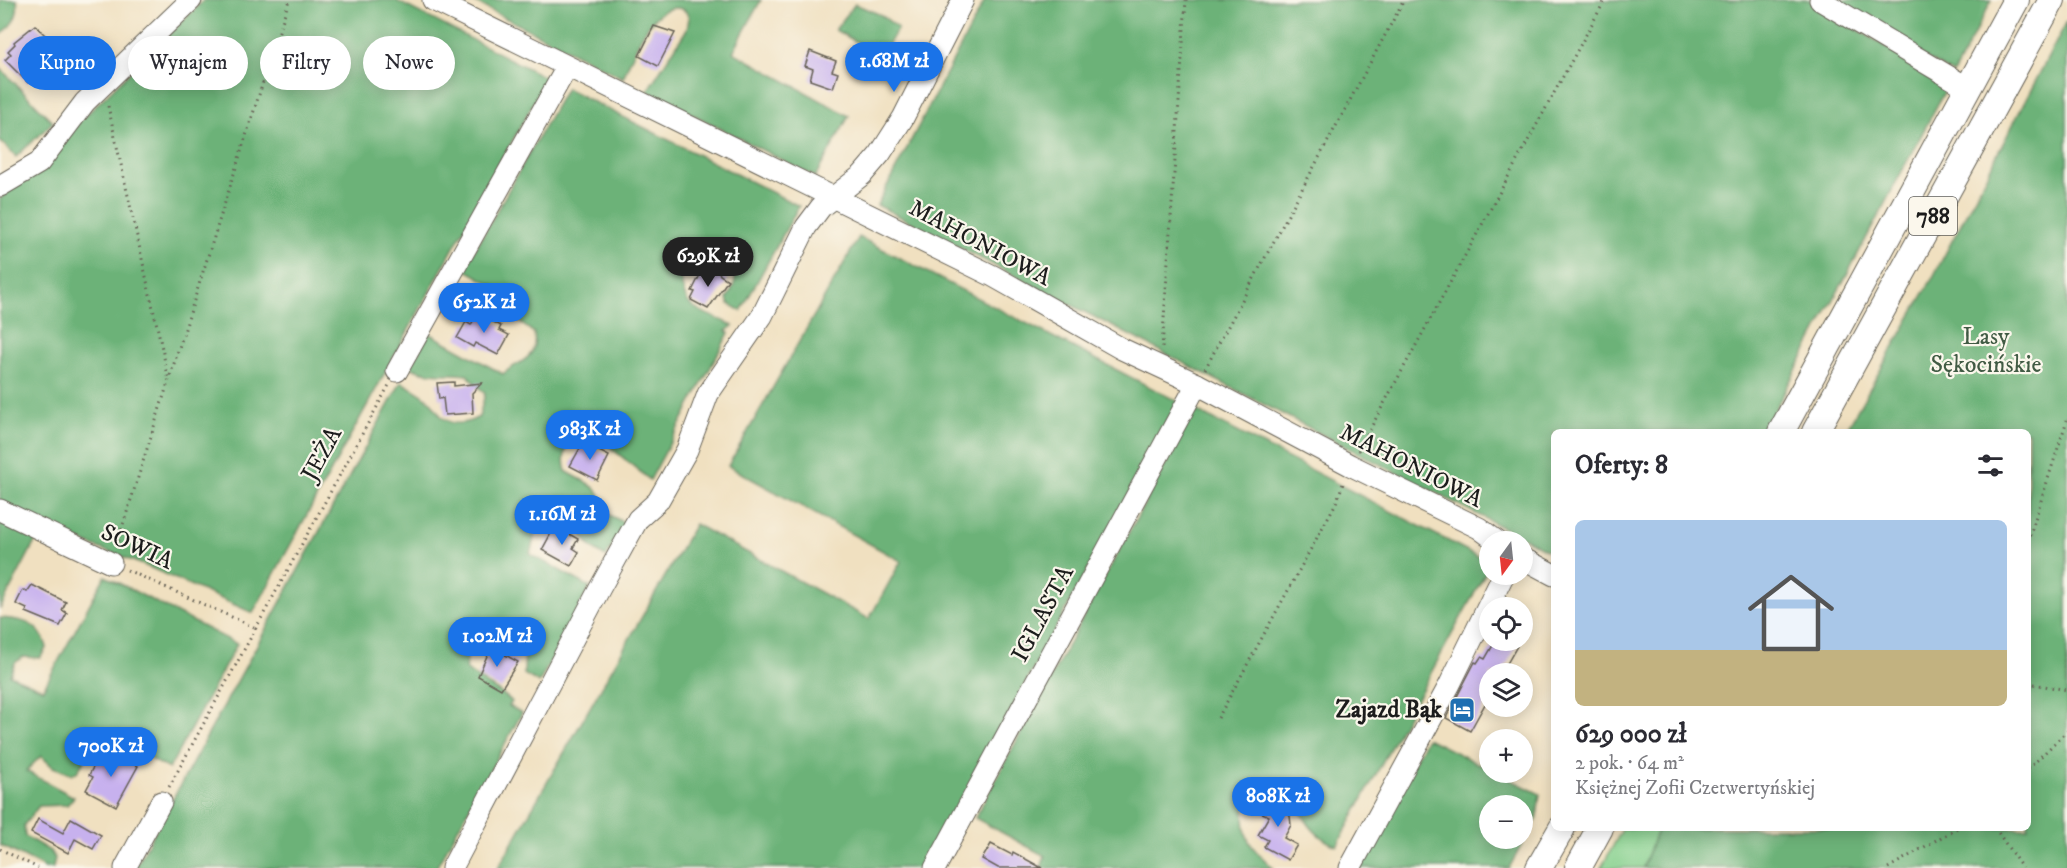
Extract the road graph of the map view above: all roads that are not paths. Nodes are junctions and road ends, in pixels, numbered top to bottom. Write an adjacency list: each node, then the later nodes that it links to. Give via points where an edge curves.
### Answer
1 (191, 0): 9 (street, via 85,102 39,163)
2 (433, 0): 7 (street, MAHONIOWA)
3 (963, 0): 10 (street, via 903,118 880,154 862,175)
4 (1820, 0): 8 (street)
5 (2016, 0): 8 (main road, 788)
6 (2052, 0): 14 (main road, 788)
7 (567, 67): 10 (street, MAHONIOWA); 11 (street)
8 (1968, 88): 13 (main road, 788)
9 (0, 186)
10 (834, 197): 12 (street, MAHONIOWA, via 993,276 1122,349); 25 (street, via 806,227 762,316 708,394 687,450 658,501 638,519)
11 (397, 371)
12 (1197, 384): 16 (street, MAHONIOWA); 26 (street, IGLASTA)
13 (1783, 429)
14 (1817, 429)
15 (0, 510): 17 (street, SOWIA)
16 (1483, 531)
17 (111, 563)
18 (1533, 564): 19 (street)
19 (1551, 573)
20 (1499, 585): 27 (street, via 1449,686)
21 (161, 802): 24 (street)
22 (1560, 831): 28 (main road)
23 (1598, 831): 29 (main road)
24 (125, 868)
25 (452, 868)
26 (935, 868)
27 (1350, 868)
28 (1539, 868)
29 (1578, 868)

